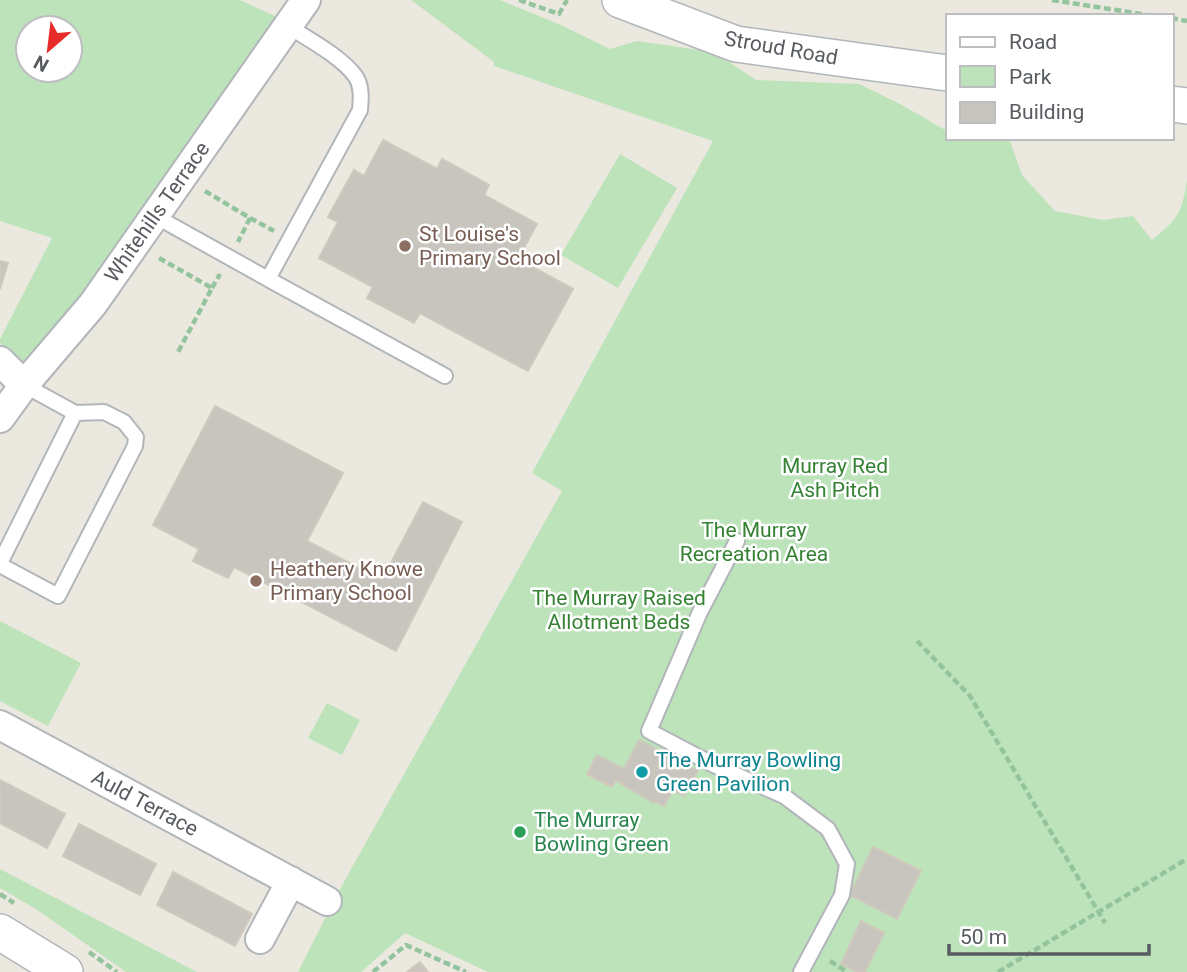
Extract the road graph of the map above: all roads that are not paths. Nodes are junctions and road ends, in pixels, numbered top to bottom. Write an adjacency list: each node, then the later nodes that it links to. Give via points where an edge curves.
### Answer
1 (620, 0): 3 (street, Stroud Road, via 736,44)
2 (295, 9): 4 (street, Whitehills Terrace); 5 (lane, via 357,79 360,110)
3 (946, 74)
4 (155, 216): 5 (lane); 8 (street, Whitehills Terrace, via 93,304)
5 (268, 279): 7 (lane)
6 (0, 361): 8 (street)
7 (445, 376)
8 (24, 385): 9 (lane); 10 (street, Whitehills Terrace)
9 (75, 413): 12 (lane); 12 (lane, via 104,412 124,422 136,437 131,457 58,596)
10 (0, 418)
11 (737, 541): 19 (lane, via 700,612 649,732 784,796 828,829 848,864 842,895)
12 (0, 564)
13 (0, 725): 14 (street, Auld Terrace)
14 (291, 881): 15 (street, Auld Terrace); 17 (street)
15 (327, 901)
16 (0, 932): 18 (street)
17 (260, 939)
18 (65, 972)
19 (801, 972)

